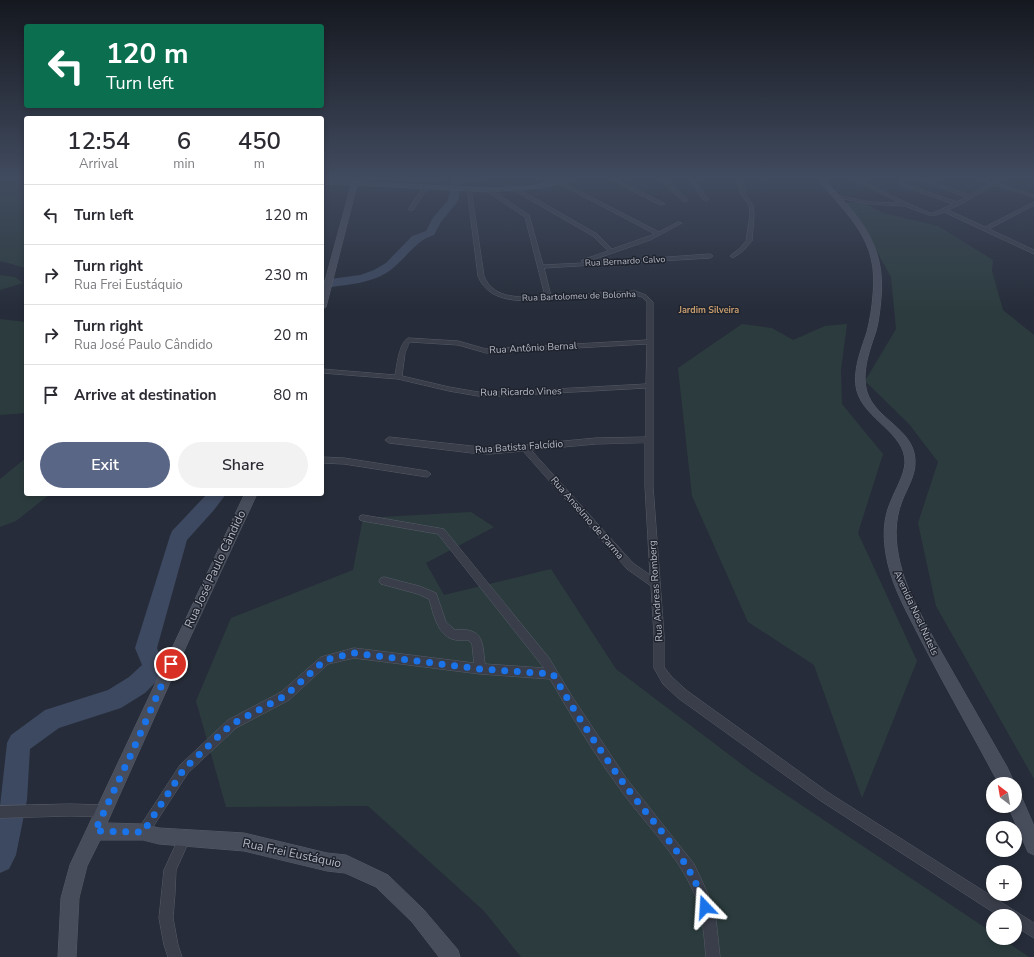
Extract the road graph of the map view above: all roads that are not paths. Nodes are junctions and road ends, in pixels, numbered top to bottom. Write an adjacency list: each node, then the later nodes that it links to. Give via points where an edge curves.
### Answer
1 (344, 223): 20 (street)
2 (474, 223): 19 (street, Rua Bartolomeu de Bolonha, via 481,276 486,285 499,295 510,298)
3 (529, 223): 18 (street)
4 (574, 223): 13 (street, via 595,235)
5 (638, 223): 12 (street)
6 (680, 223): 12 (street)
7 (751, 223): 16 (street, via 749,241)
8 (857, 223): 37 (street, Avenida Noel Nutels, via 872,249 878,267 874,320 863,360 862,393 871,408 906,444 910,455 907,475 890,522 889,534 894,565 927,638)
9 (971, 223): 11 (street)
10 (997, 223): 11 (street)
11 (985, 229): 14 (street)
12 (658, 233): 13 (street, via 648,239)
13 (611, 251): 17 (street)
14 (1034, 252)
15 (710, 256): 17 (street, Rua Bernardo Calvo)
16 (733, 256)
17 (577, 264): 18 (street, Rua Bernardo Calvo)
18 (541, 267): 19 (street)
19 (549, 299): 21 (street, Rua Bartolomeu de Bolonha, via 635,293 644,296)
20 (324, 300)
21 (650, 302): 22 (street, Rua Andreas Romberg)
22 (650, 342): 24 (street, Rua Antônio Bernal, via 486,351 458,343 408,340 404,346); 25 (street, Rua Andreas Romberg)
23 (324, 371): 24 (street, Rua Ricardo Vines)
24 (398, 377): 25 (street, Rua Ricardo Vines, via 478,394)
25 (650, 386): 27 (street, Rua Andreas Romberg)
26 (389, 440): 28 (street, Rua Batista Falcídio, via 490,451)
27 (649, 440): 28 (street, Rua Batista Falcídio); 34 (street, Rua Andreas Romberg)
28 (524, 447): 34 (street, Rua Anselmo de Parma, via 630,566)
29 (324, 460): 30 (street)
30 (427, 474)
31 (250, 496): 38 (street, Rua José Paulo Cândido)
32 (363, 518): 36 (street, via 441,531)
33 (384, 581): 35 (street, via 434,596 442,625 453,635 470,635 478,642)
34 (655, 584): 45 (street, Rua Andreas Romberg, via 659,668 666,680 825,797)
35 (480, 669): 36 (street); 42 (street, via 354,653 325,660 285,696 232,724 184,769)
36 (553, 674): 51 (street, via 622,782 689,870 701,894 709,920)
37 (1002, 777)
38 (105, 811): 39 (street); 41 (street, Rua José Paulo Cândido)
39 (0, 812)
40 (1020, 813): 44 (street)
41 (95, 831): 42 (street, Rua Frei Eustáquio); 48 (street, Rua José Paulo Cândido, via 79,864 70,898)
42 (143, 832): 43 (street, Rua Frei Eustáquio, via 159,836)
43 (185, 836): 49 (street, via 170,870 168,893 166,918); 50 (street, Rua Frei Eustáquio, via 244,842 346,864 382,881 412,911)
44 (1034, 846)
45 (1000, 909)
46 (1022, 923): 47 (street)
47 (1034, 931)
48 (67, 957)
49 (175, 957)
50 (451, 957)
51 (713, 957)

